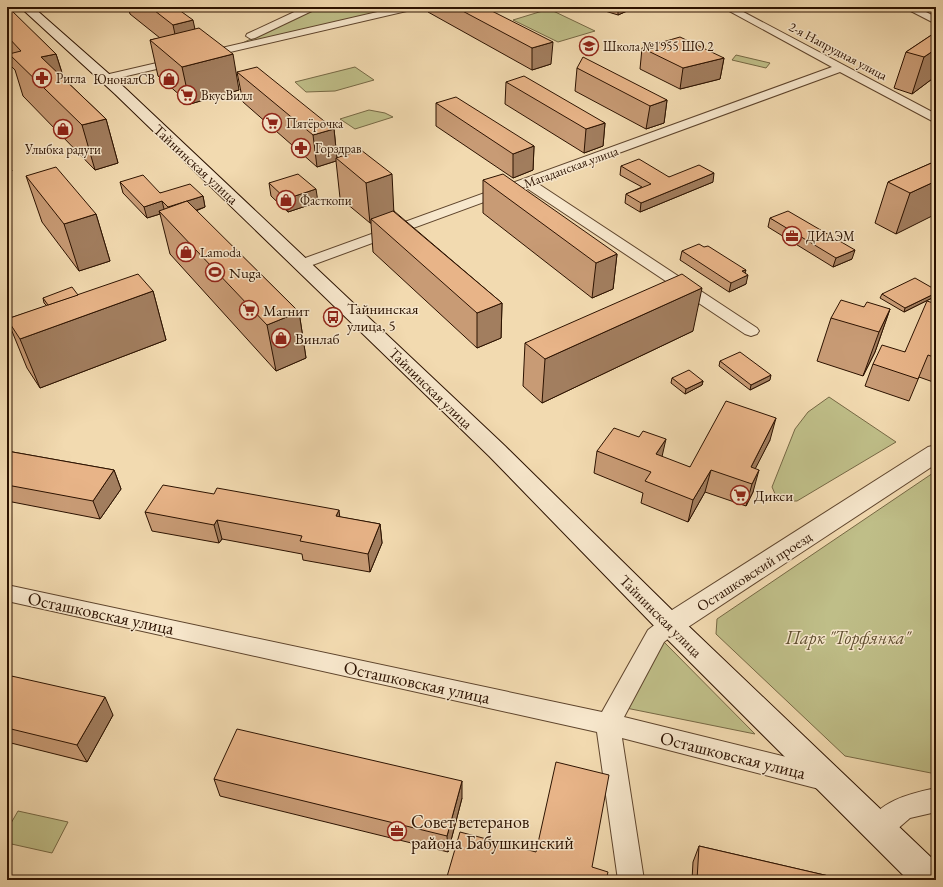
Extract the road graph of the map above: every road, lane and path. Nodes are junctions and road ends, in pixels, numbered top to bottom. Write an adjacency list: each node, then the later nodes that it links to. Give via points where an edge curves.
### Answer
1 (26, 7): 9 (main road, Тайнинская улица)
2 (313, 7): 7 (street)
3 (410, 7): 7 (street)
4 (727, 7): 8 (street, 2-я Напрудная улица)
5 (908, 7): 6 (street)
6 (936, 21)
7 (220, 51): 9 (street)
8 (840, 68): 10 (street, 2-я Напрудная улица); 11 (street, Магаданская улица)
9 (105, 78): 12 (main road, Тайнинская улица)
10 (936, 119)
11 (528, 183): 12 (street, Магаданская улица); 13 (street)
12 (302, 264): 16 (main road, Тайнинская улица, via 497,451)
13 (751, 331)
14 (936, 453): 16 (main road, Осташковский проезд)
15 (7, 593): 17 (street, Осташковская улица)
16 (670, 625): 17 (street, Осташковский проезд, via 656,636); 18 (main road, Тайнинская улица)
17 (608, 724): 18 (street, Осташковская улица); 21 (street)
18 (826, 778): 20 (main road, Тайнинская улица)
19 (936, 800): 20 (street, via 904,808)
20 (878, 829): 22 (main road, Тайнинская улица)
21 (631, 880)
22 (931, 880)

